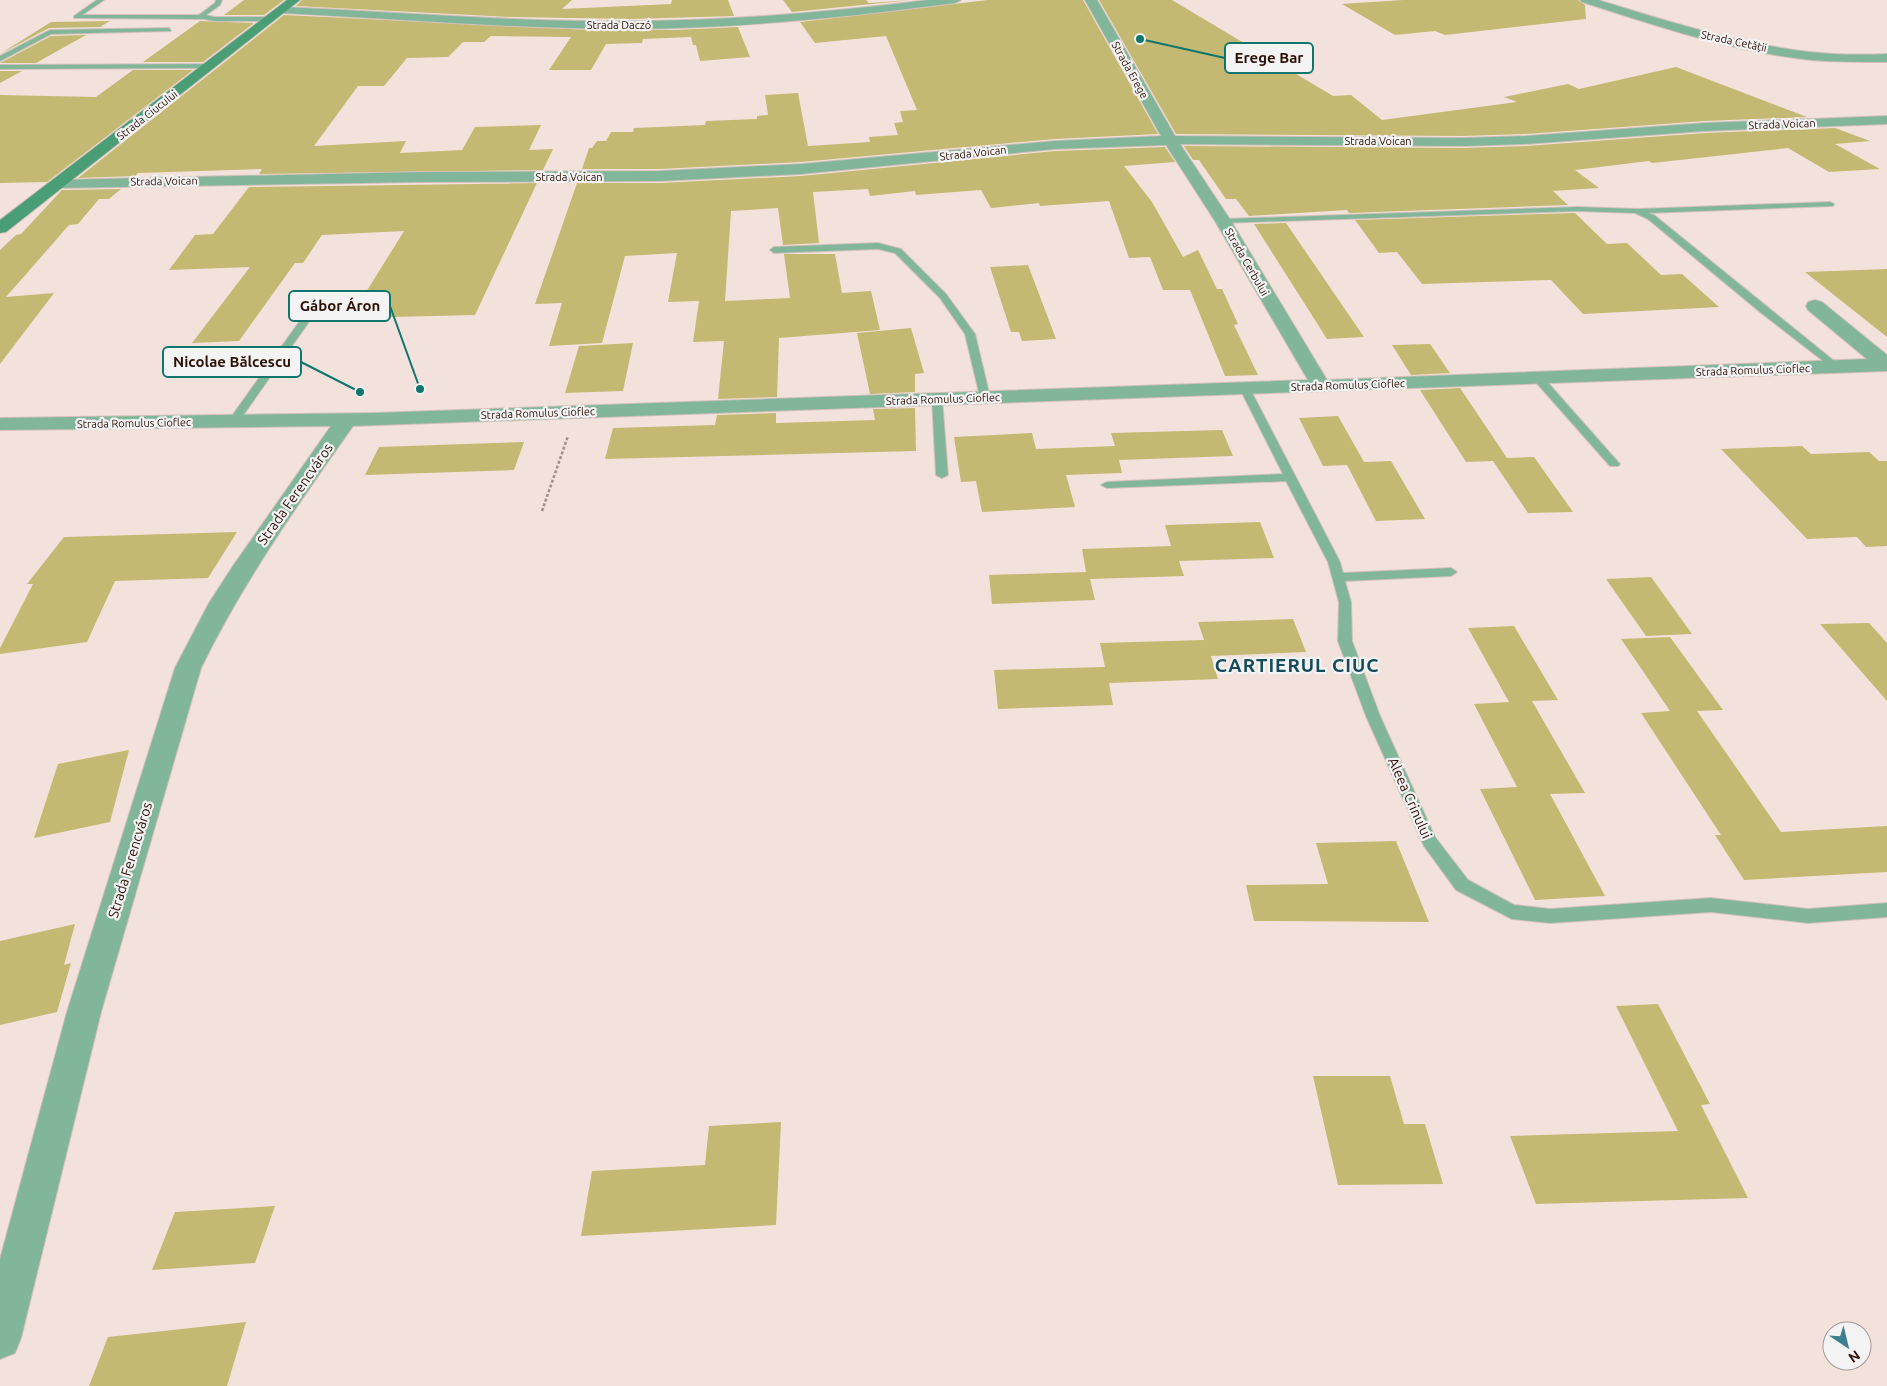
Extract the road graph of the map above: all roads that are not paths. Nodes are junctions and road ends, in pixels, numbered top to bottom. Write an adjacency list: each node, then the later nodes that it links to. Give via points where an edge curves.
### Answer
1 (101, 0): 8 (lane, via 76,17)
2 (219, 0): 8 (lane, via 202,15)
3 (294, 0): 7 (main road, Strada Ciucului)
4 (955, 0): 7 (street, Strada Daczó, via 803,18 633,25 548,25)
5 (1091, 0): 16 (street, Strada Erege)
6 (1586, 0): 12 (street, Strada Cetății, via 1748,45 1845,59)
7 (282, 10): 9 (main road, Strada Ciucului)
8 (204, 17): 9 (lane)
9 (270, 19): 13 (main road, Strada Ciucului)
10 (169, 30): 11 (lane, via 50,32)
11 (0, 58)
12 (1887, 58)
13 (210, 66): 14 (lane); 17 (main road, Strada Ciucului)
14 (0, 67)
15 (1887, 120): 16 (street, Strada Voican, via 1462,142)
16 (1170, 140): 17 (street, Strada Voican, via 1055,145 801,169 660,176); 20 (street, Strada Cerbului)
17 (59, 183): 21 (main road, Strada Ciucului)
18 (1830, 204): 19 (lane)
19 (1636, 211): 20 (lane, via 1578,209); 26 (lane, via 1663,226)
20 (1223, 220): 28 (street, Strada Cerbului)
21 (0, 228)
22 (774, 250): 30 (lane, via 878,246 898,251 943,296 970,334)
23 (320, 299): 33 (lane)
24 (1816, 306): 25 (street)
25 (1887, 364): 26 (street, Strada Romulus Cioflec)
26 (1835, 367): 27 (street, Strada Romulus Cioflec)
27 (1538, 378): 28 (street, Strada Romulus Cioflec); 35 (lane)
28 (1321, 386): 29 (street, Strada Romulus Cioflec)
29 (1245, 389): 30 (street, Strada Romulus Cioflec); 37 (lane, Aleea Crinului)
30 (985, 397): 31 (street, Strada Romulus Cioflec)
31 (937, 399): 32 (street, Strada Romulus Cioflec); 36 (lane)
32 (346, 420): 33 (street, Strada Romulus Cioflec); 42 (street, Strada Ferencváros, via 226,595 188,668 84,1012)
33 (233, 422): 34 (street, Strada Romulus Cioflec)
34 (0, 424)
35 (1614, 464)
36 (942, 475)
37 (1290, 477): 38 (lane); 40 (lane, Aleea Crinului, via 1334,562)
38 (1107, 485)
39 (1451, 572): 40 (lane)
40 (1338, 577): 41 (lane, Aleea Crinului, via 1345,602 1345,641 1373,716 1429,841 1462,885 1512,912 1550,916 1711,905 1808,916)
41 (1887, 910)
42 (0, 1338)

